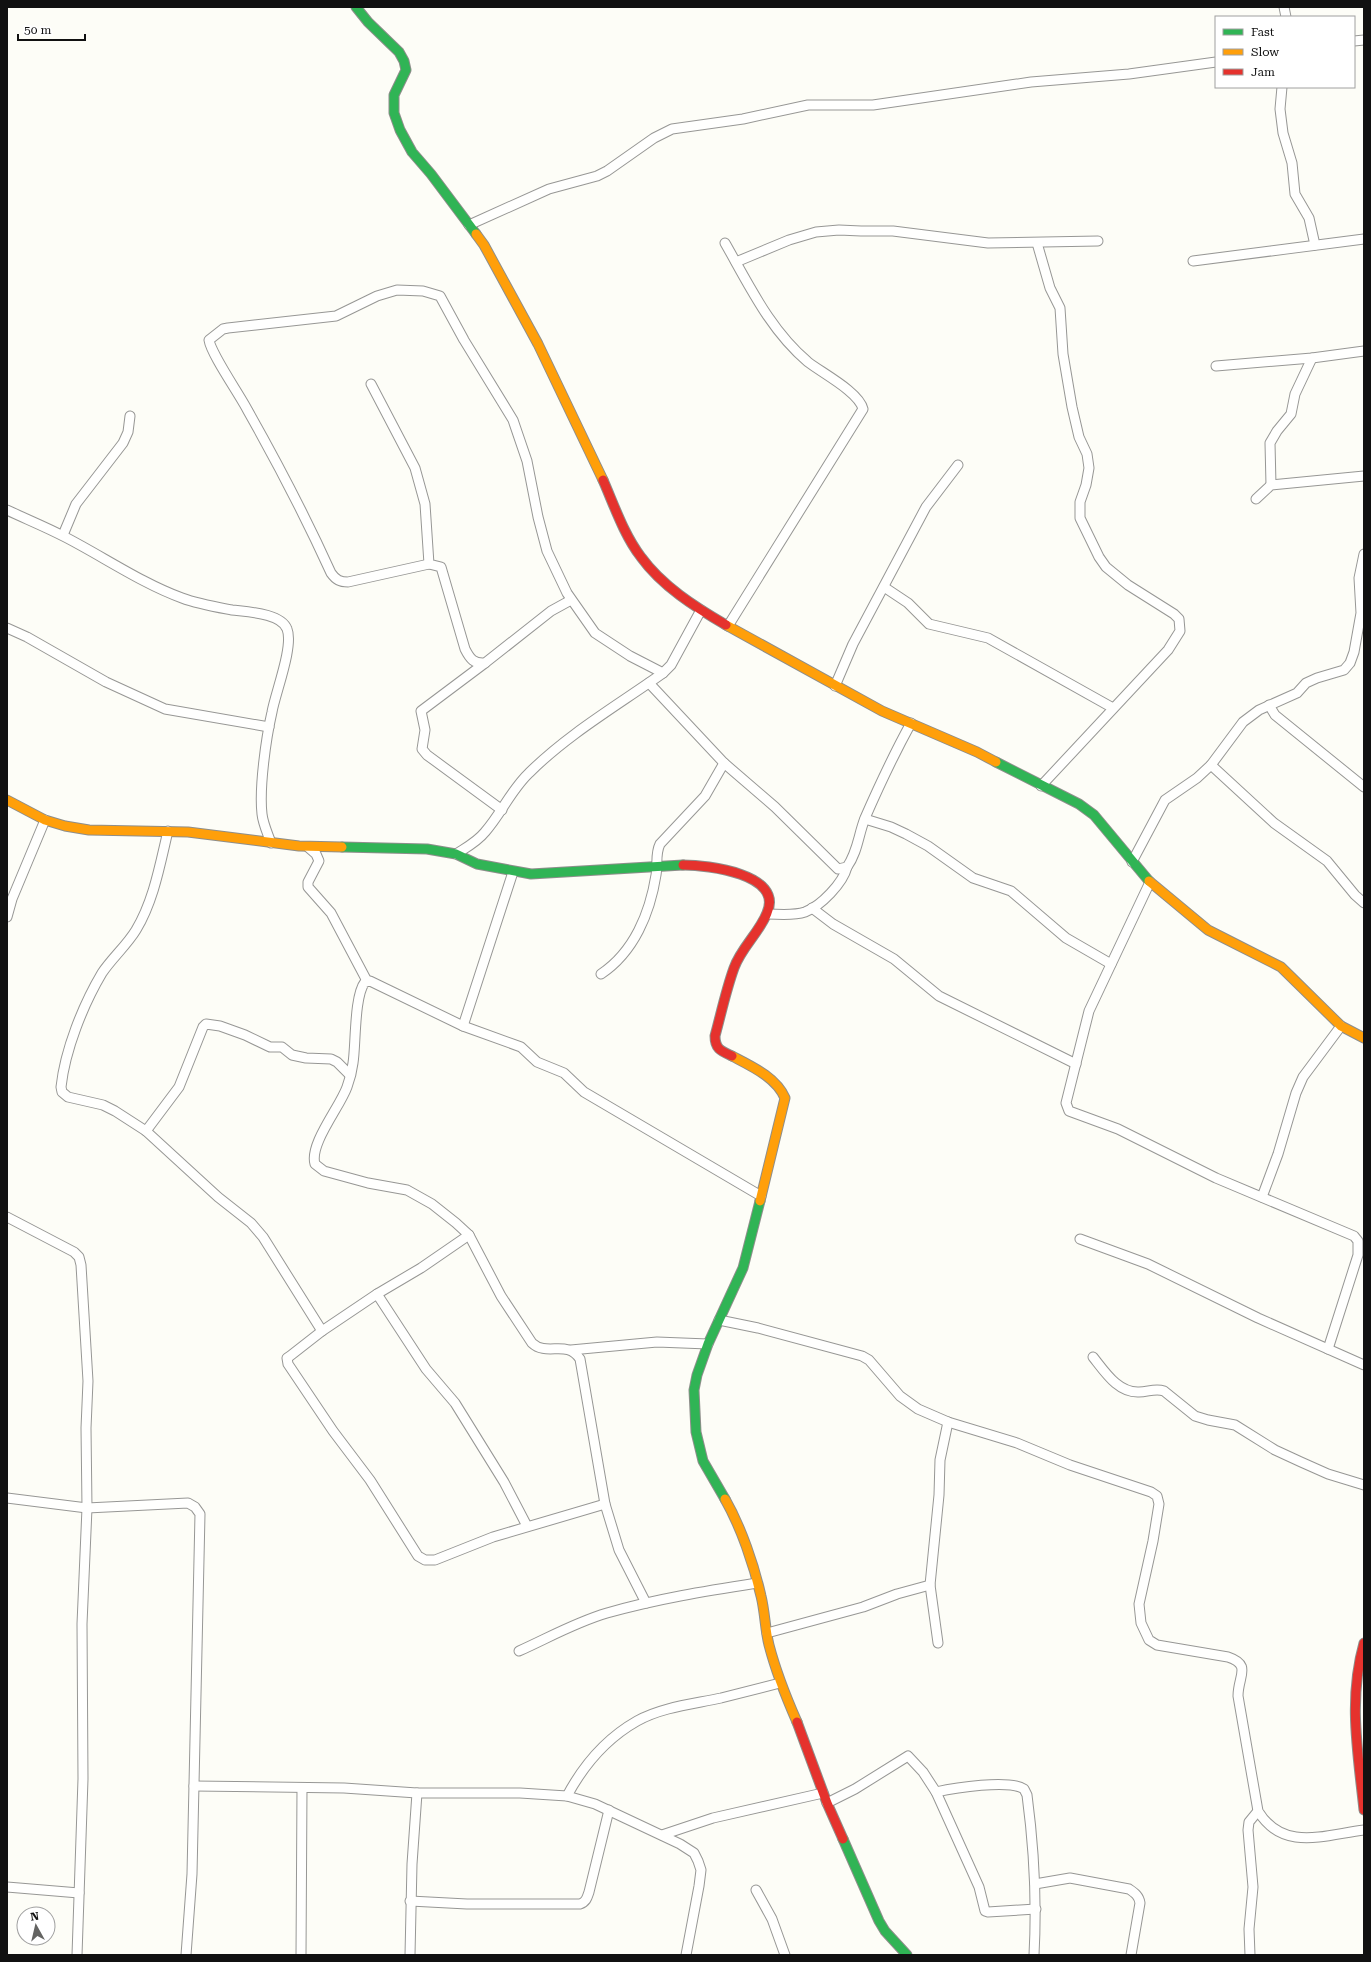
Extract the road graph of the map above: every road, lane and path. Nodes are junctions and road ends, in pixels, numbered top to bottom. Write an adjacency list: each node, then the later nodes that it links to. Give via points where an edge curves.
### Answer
1 (356, 7): 4 (street, via 399,52 404,61 406,70 394,95 394,113 400,130 412,152)
2 (1215, 62): 4 (street, via 1129,74 1031,82 873,105 808,105 743,120 672,129 597,176 549,189)
3 (1282, 88): 9 (street, via 1280,109 1283,133 1292,163 1295,194 1309,218)
4 (469, 225): 28 (street, via 484,245 535,338 640,556 657,576)
5 (1364, 239): 9 (street)
6 (1098, 241): 8 (street)
7 (725, 242): 11 (street)
8 (1037, 243): 11 (street, via 988,243 893,231 839,230 816,232 789,240); 36 (street, via 1050,288 1060,308 1063,354 1072,407 1089,468 1080,502 1080,518 1106,567 1128,585 1174,614 1180,625 1180,631 1168,650)
9 (1315, 246): 10 (street)
10 (1193, 260)
11 (736, 262): 29 (street, via 778,332 808,361 836,380 859,401 863,409)
12 (1364, 351): 13 (street)
13 (1312, 358): 14 (street); 19 (street, via 1295,394 1291,414 1270,443)
14 (1216, 366)
15 (371, 384): 24 (street, via 415,468 425,504)
16 (130, 416): 22 (street, via 128,432 123,443 76,504)
17 (958, 465): 26 (street, via 926,507)
18 (1364, 476): 19 (street)
19 (1271, 485): 20 (street)
20 (1256, 499)
21 (7, 510): 22 (street)
22 (63, 535): 38 (street, via 182,598 214,607 263,615 283,623 288,636 285,663)
23 (1364, 554): 25 (street, via 1359,578)
24 (429, 564): 27 (street, via 348,582 335,579 303,512 233,383 210,347 210,340 228,328 336,316 377,296 398,290 423,291 440,296 513,420 527,461 538,517 548,551); 31 (street, via 440,567 470,659 475,663)
25 (1362, 584): 35 (street, via 1361,613 1350,663 1344,670 1306,683 1296,693)
26 (884, 587): 34 (street, via 852,644); 36 (street, via 908,604 929,624 988,638)
27 (572, 600): 31 (street, via 551,611); 32 (street, via 595,633)
28 (701, 610): 29 (street); 32 (street, via 671,665)
29 (728, 626): 34 (street)
30 (7, 628): 38 (street, via 106,682 166,709)
31 (485, 663): 44 (street, via 421,712 425,732 422,748 426,755)
32 (663, 674): 33 (street)
33 (649, 683): 39 (street); 44 (street, via 546,757 521,782)
34 (835, 686): 37 (street)
35 (1269, 705): 40 (street, via 1243,722); 42 (street, via 1275,715)
36 (1113, 708): 41 (street)
37 (911, 723): 41 (street, via 977,752); 45 (street, via 890,762)
38 (269, 727): 48 (street, via 262,815)
39 (724, 763): 52 (street, via 705,796 660,844 657,852); 53 (street, via 775,807 836,868)
40 (1211, 765): 51 (street, via 1188,786 1165,800); 56 (street, via 1274,823 1327,861)
41 (1041, 786): 51 (street, via 1079,804 1094,815)
42 (1364, 787)
43 (7, 800): 46 (street)
44 (502, 810): 50 (street, via 480,837)
45 (865, 819): 53 (street, via 858,846); 60 (street, via 891,827 928,846 973,878 1011,891 1066,938)
46 (44, 820): 47 (street, via 89,830); 59 (street)
47 (168, 831): 48 (street); 68 (street, via 148,906 136,930 103,972 92,991 68,1050 61,1087 62,1092 68,1097 103,1105)
48 (270, 843): 49 (street)
49 (308, 847): 50 (street, via 410,848); 62 (street, via 316,854 318,861 308,887 331,913)
50 (456, 854): 54 (street, via 477,864)
51 (1132, 862): 55 (street)
52 (658, 866): 54 (street, via 553,874); 58 (street, via 700,866 727,870 765,887 770,905); 61 (street, via 653,896 638,932 614,965)
53 (847, 867): 57 (street, via 839,884)
54 (513, 872): 63 (street)
55 (1150, 882): 60 (street); 64 (street, via 1208,930 1282,967)
56 (1364, 903)
57 (812, 908): 58 (street, via 796,914); 66 (street, via 833,924 894,958 943,998 972,1010)
58 (767, 914): 69 (street, via 734,966 715,1043 718,1049 758,1070 784,1093 785,1098)
59 (7, 917)
60 (1111, 964): 66 (street, via 1089,1011)
61 (601, 974)
62 (367, 981): 63 (street); 67 (street, via 363,985 358,1005)
63 (463, 1026): 69 (street, via 521,1047 537,1062 564,1073 584,1092)
64 (1341, 1026): 65 (street); 70 (street, via 1303,1078 1296,1093)
65 (1362, 1035)
66 (1076, 1064): 70 (street, via 1066,1103 1069,1111 1118,1128 1209,1175)
67 (350, 1076): 68 (street, via 331,1059 292,1055 282,1047 270,1047 220,1026 206,1024 178,1087); 72 (street, via 342,1099 314,1153 315,1164 324,1171 407,1190 443,1212)
68 (146, 1131): 76 (street, via 218,1198 257,1229)
69 (761, 1196): 75 (street, via 743,1268)
70 (1262, 1197): 78 (street, via 1354,1236 1358,1241 1358,1255)
71 (7, 1217): 86 (street, via 79,1257 88,1381)
72 (469, 1235): 74 (street); 79 (street, via 501,1296 536,1348)
73 (1080, 1238): 78 (street, via 1148,1264)
74 (377, 1294): 76 (street); 87 (street, via 426,1369 456,1403 504,1482)
75 (719, 1320): 77 (street); 82 (street, via 862,1356 869,1360 911,1405)
76 (322, 1330): 87 (street, via 290,1356 288,1364 370,1480 418,1556 425,1560 435,1560)
77 (708, 1344): 79 (street, via 657,1342); 88 (street, via 694,1390 696,1432 703,1461 731,1510)
78 (1328, 1349): 81 (street)
79 (571, 1350): 85 (street, via 580,1359)
80 (1093, 1357): 83 (street, via 1115,1384 1125,1389 1139,1392 1158,1389 1164,1391 1194,1416 1235,1425 1275,1450 1328,1474)
81 (1364, 1365)
82 (948, 1422): 89 (street, via 940,1460); 105 (street, via 1016,1443 1157,1496 1159,1504 1153,1541 1139,1604 1141,1623 1153,1644 1228,1657 1242,1664 1238,1696)
83 (1364, 1485)
84 (7, 1498): 86 (street)
85 (605, 1504): 87 (street); 90 (street, via 619,1550)
86 (87, 1508): 96 (street, via 188,1503 200,1514); 111 (street, via 82,1624 83,1779)
87 (527, 1526)
88 (757, 1583): 90 (street); 91 (street)
89 (930, 1585): 91 (street, via 863,1607); 92 (street)
90 (646, 1603): 94 (street, via 595,1617)
91 (767, 1633): 95 (street)
92 (938, 1643)
93 (1364, 1643): 104 (street, via 1356,1665 1354,1709)
94 (519, 1651)
95 (780, 1683): 100 (street); 101 (street, via 668,1710 637,1721 596,1754)
96 (194, 1786): 97 (street); 115 (street, via 192,1874)
97 (302, 1788): 99 (street); 116 (street)
98 (936, 1792): 102 (street, via 923,1772 908,1756); 108 (street, via 1013,1785 1024,1789 1032,1832); 113 (street, via 979,1888 985,1911)
99 (417, 1793): 101 (street, via 477,1792); 112 (street)
100 (823, 1794): 102 (street); 107 (street, via 712,1818)
101 (567, 1796): 103 (street)
102 (827, 1803): 120 (street, via 879,1921)
103 (609, 1810): 107 (street); 112 (street, via 587,1900 584,1903 467,1904)
104 (1364, 1810)
105 (1258, 1811): 106 (street, via 1273,1830 1292,1837 1316,1837); 123 (street, via 1253,1816 1248,1830 1253,1887 1249,1929)
106 (1364, 1830)
107 (662, 1835): 118 (street, via 694,1853 701,1870)
108 (1035, 1884): 113 (street); 122 (street, via 1070,1878 1134,1892 1140,1903)
109 (7, 1888): 111 (street)
110 (756, 1890): 119 (street, via 772,1919)
111 (79, 1893): 114 (street)
112 (410, 1901): 117 (street)
113 (1036, 1909): 121 (street)
114 (77, 1955)
115 (186, 1955)
116 (301, 1955)
117 (410, 1955)
118 (686, 1955)
119 (785, 1955)
120 (907, 1955)
121 (1034, 1955)
122 (1131, 1955)
123 (1250, 1955)

